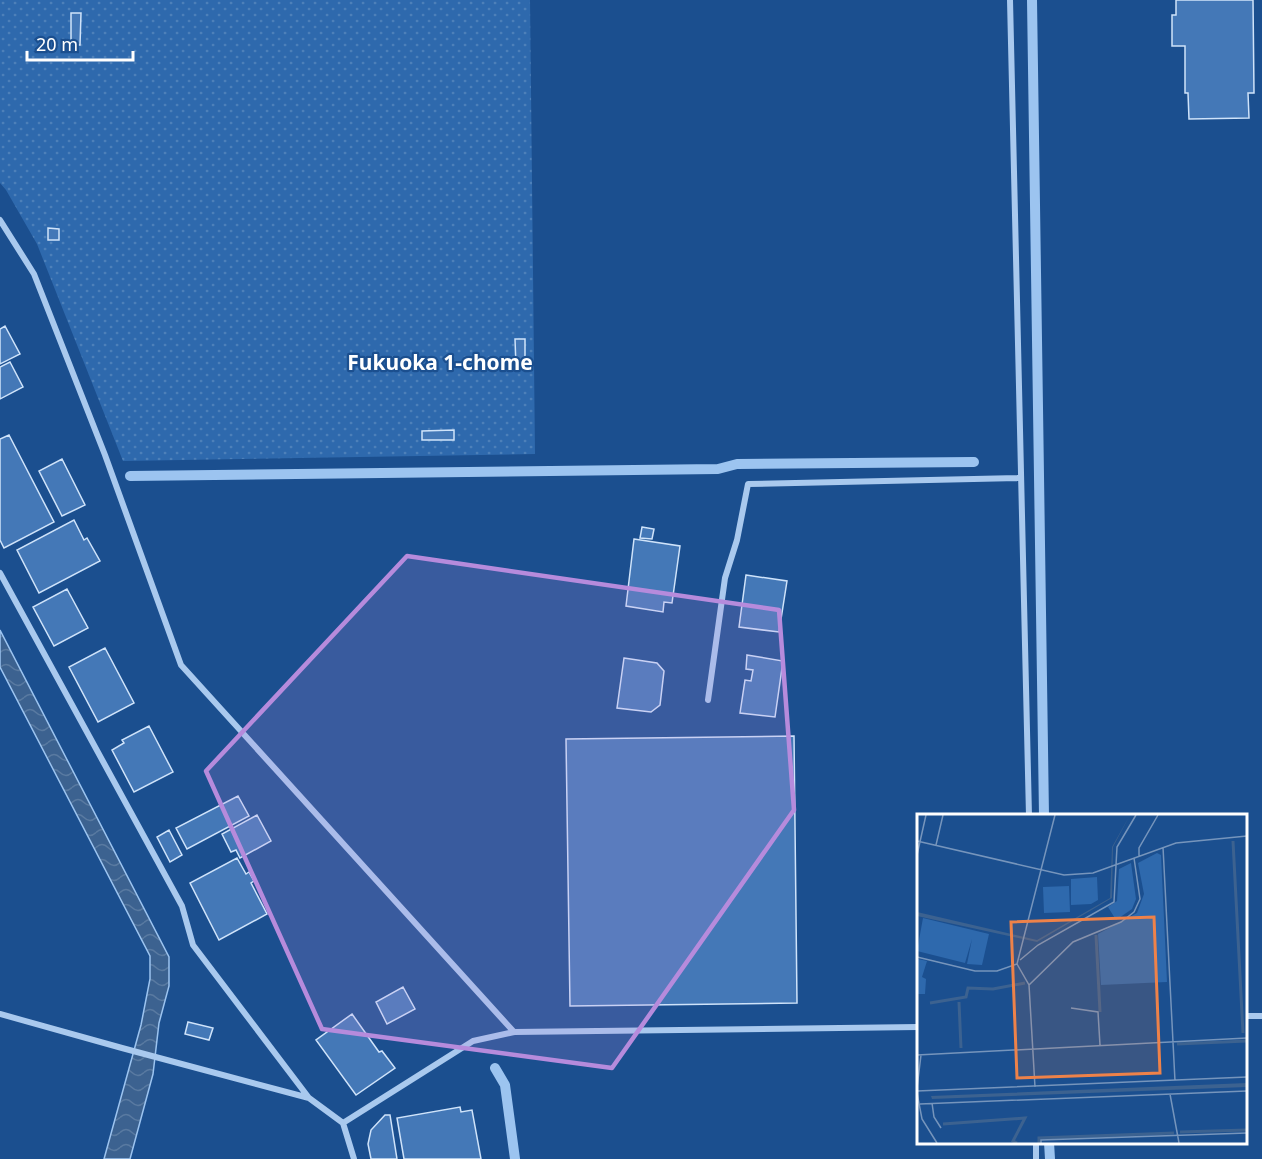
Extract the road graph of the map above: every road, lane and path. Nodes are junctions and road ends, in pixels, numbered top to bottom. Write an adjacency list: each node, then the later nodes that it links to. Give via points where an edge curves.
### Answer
1 (1010, 0): 3 (street)
2 (0, 220): 9 (street, via 34,274 181,665)
3 (1021, 478): 5 (street, via 748,484 725,578); 6 (street)
4 (0, 573): 10 (street, via 182,906 193,945)
5 (708, 700)
6 (1029, 814)
7 (0, 1014): 10 (street)
8 (917, 1027): 9 (street)
9 (514, 1032): 11 (street, via 473,1041)
10 (309, 1098): 11 (street)
11 (343, 1123): 12 (street)
12 (354, 1159)

